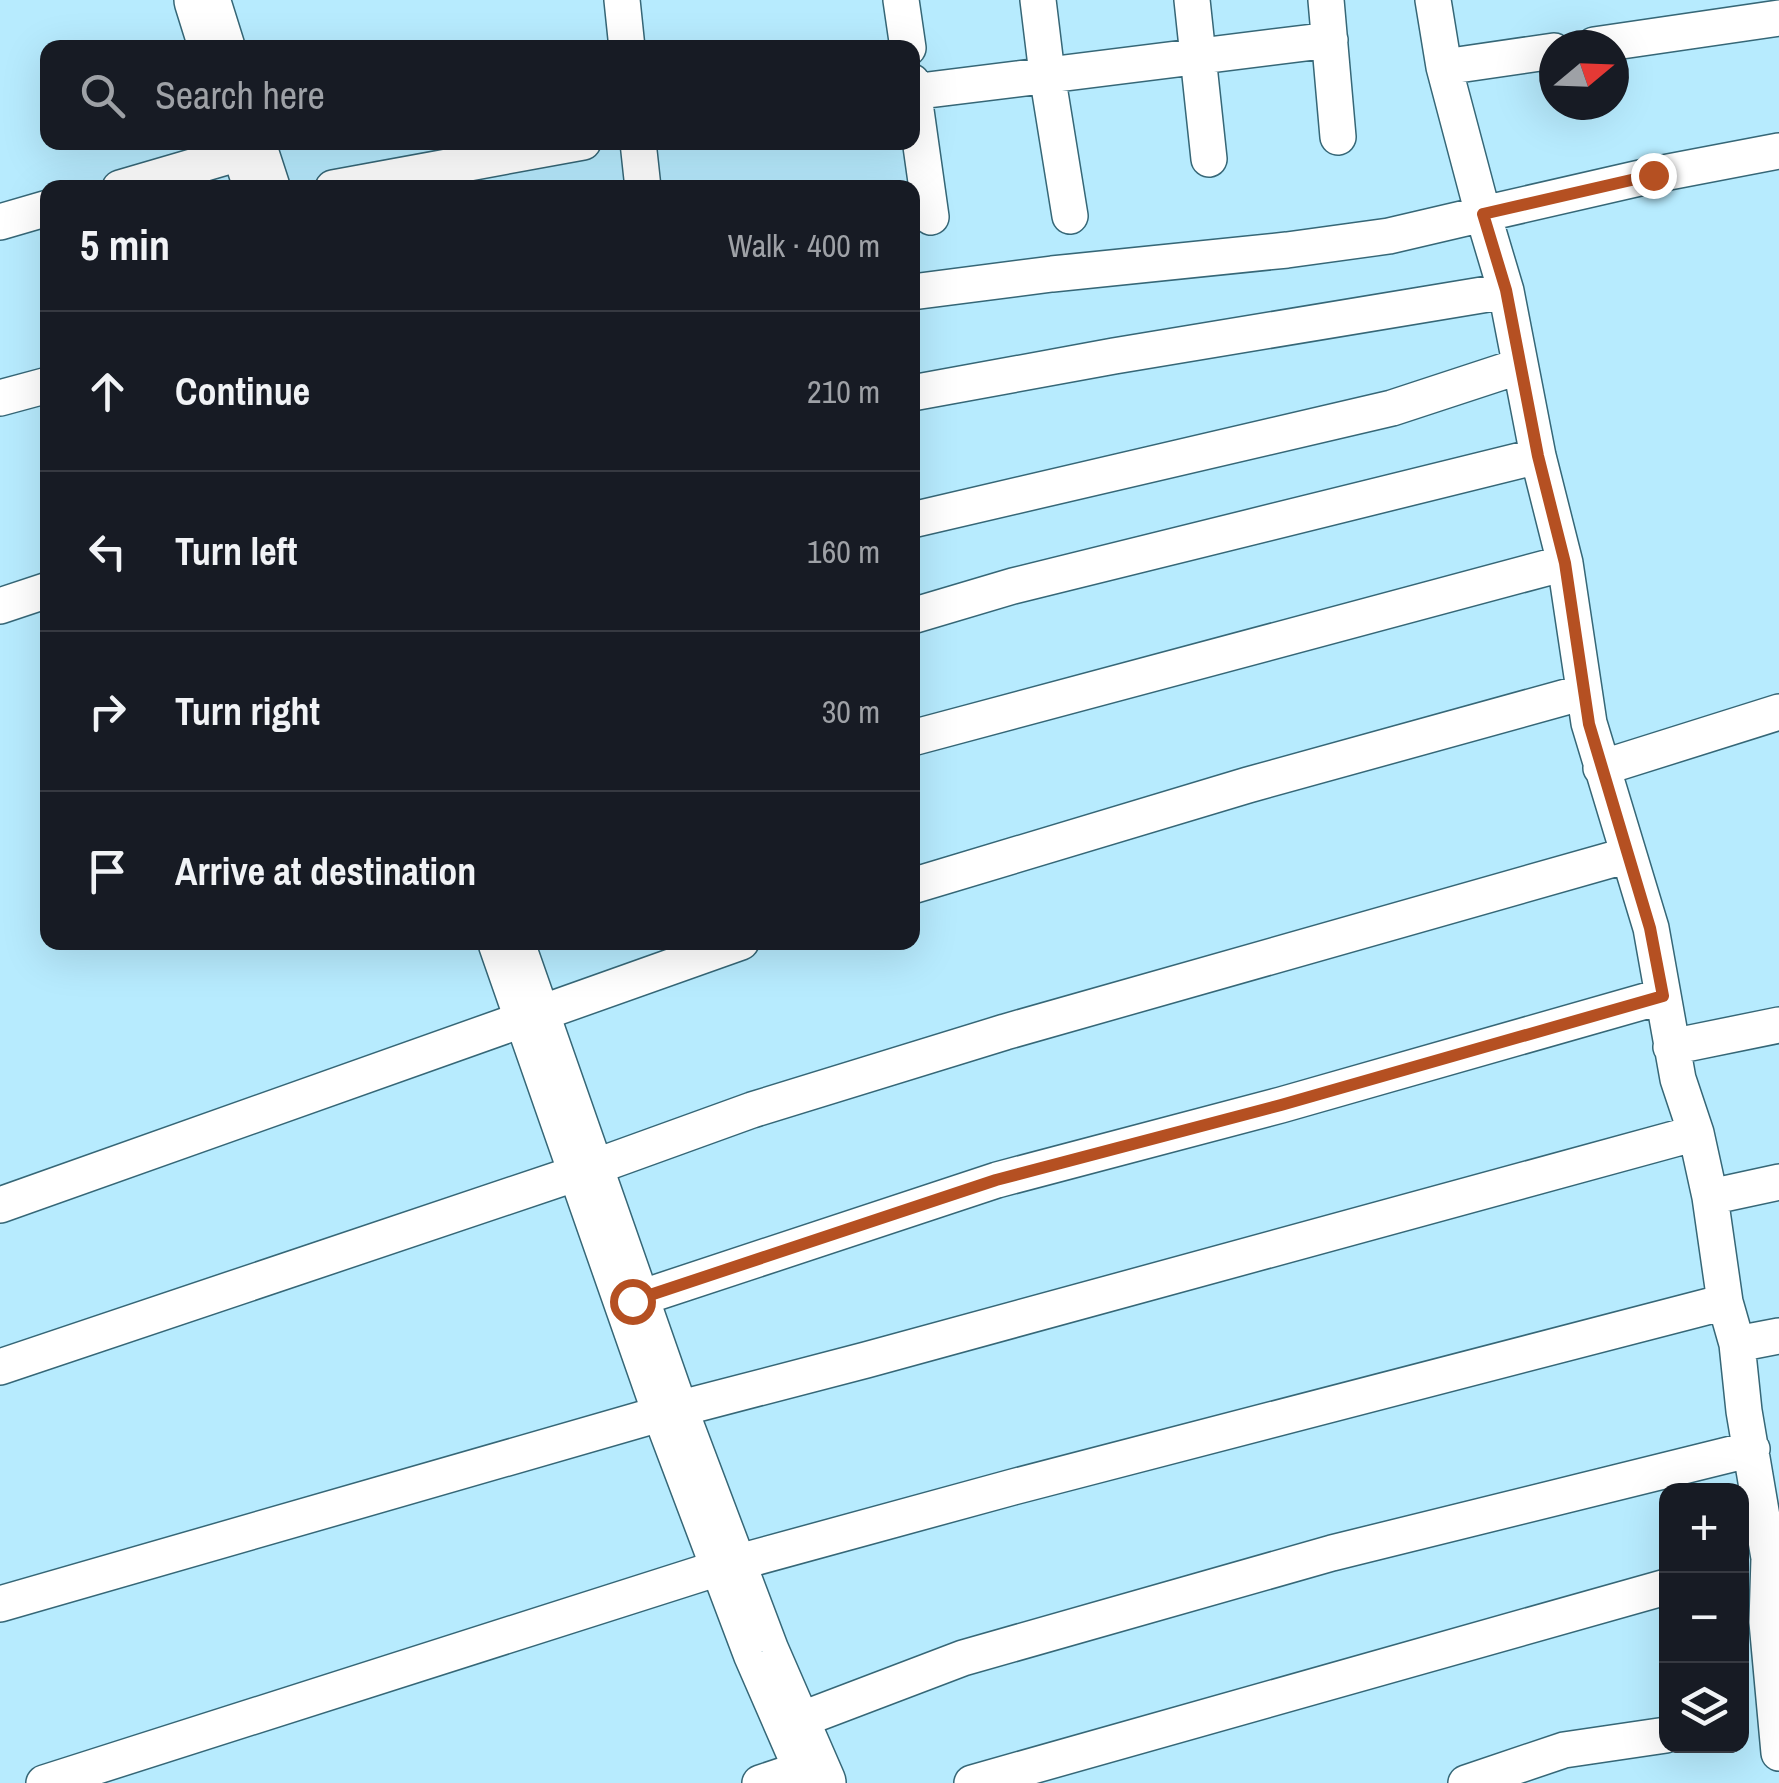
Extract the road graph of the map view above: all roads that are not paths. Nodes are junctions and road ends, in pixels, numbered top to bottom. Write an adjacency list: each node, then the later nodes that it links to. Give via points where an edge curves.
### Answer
1 (202, 0): 9 (highway)
2 (622, 0): 10 (street)
3 (902, 0): 11 (street)
4 (1038, 0): 17 (street)
5 (1192, 0): 15 (street)
6 (1326, 0): 12 (street)
7 (1433, 0): 16 (street)
8 (1779, 18): 13 (street)
9 (214, 40)
10 (627, 40)
11 (907, 40)
12 (1330, 40): 15 (street); 19 (street)
13 (1629, 40)
14 (1539, 53): 16 (street)
15 (1198, 56): 17 (street); 24 (street)
16 (1444, 67): 30 (street)
17 (1047, 74): 18 (street); 32 (street)
18 (920, 91)
19 (1338, 137)
20 (920, 140): 31 (street)
21 (540, 150): 27 (street)
22 (639, 150): 28 (street)
23 (1779, 151): 30 (street)
24 (1209, 159)
25 (253, 160): 26 (street)
26 (158, 180)
27 (377, 180)
28 (643, 180)
29 (40, 210): 33 (street)
30 (1483, 214): 34 (street); 35 (street, via 1372,239)
31 (931, 216)
32 (1070, 216)
33 (0, 222)
34 (1506, 290): 36 (street); 38 (street)
35 (920, 291)
36 (1520, 366): 40 (street); 41 (street, via 1392,408)
37 (40, 386): 39 (street)
38 (920, 392)
39 (0, 398)
40 (1538, 456): 42 (street); 45 (street)
41 (920, 518)
42 (1565, 563): 46 (street); 48 (street)
43 (40, 593): 44 (street)
44 (0, 606)
45 (920, 614)
46 (1584, 692): 49 (street); 51 (street)
47 (1779, 712): 49 (street)
48 (920, 736)
49 (1601, 768): 50 (street)
50 (1628, 855): 54 (street); 59 (street, via 1005,1032 752,1110)
51 (920, 884)
52 (509, 950): 55 (highway)
53 (718, 950): 55 (street)
54 (1663, 996): 57 (street); 63 (street, via 996,1180)
55 (532, 1016): 59 (highway); 62 (street)
56 (1779, 1025): 57 (street)
57 (1671, 1047): 58 (street)
58 (1696, 1133): 61 (street); 68 (street)
59 (586, 1170): 63 (highway); 67 (street)
60 (1779, 1182): 61 (street)
61 (1710, 1197): 64 (street)
62 (0, 1205)
63 (632, 1301): 68 (highway)
64 (1725, 1302): 66 (street); 72 (street)
65 (1779, 1336): 66 (street)
66 (1738, 1344): 69 (street)
67 (0, 1366)
68 (670, 1411): 72 (highway); 74 (street)
69 (1752, 1449): 70 (street); 78 (street, via 1332,1553 963,1658)
70 (1770, 1504): 71 (street)
71 (1755, 1562): 75 (street)
72 (728, 1565): 78 (highway); 79 (street)
73 (1659, 1589): 81 (street)
74 (0, 1604)
75 (1773, 1620): 76 (street)
76 (1765, 1732)
77 (1659, 1736): 82 (street, via 1564,1750)
78 (807, 1757): 80 (street)
79 (44, 1783)
80 (760, 1783)
81 (972, 1783)
82 (1466, 1783)

